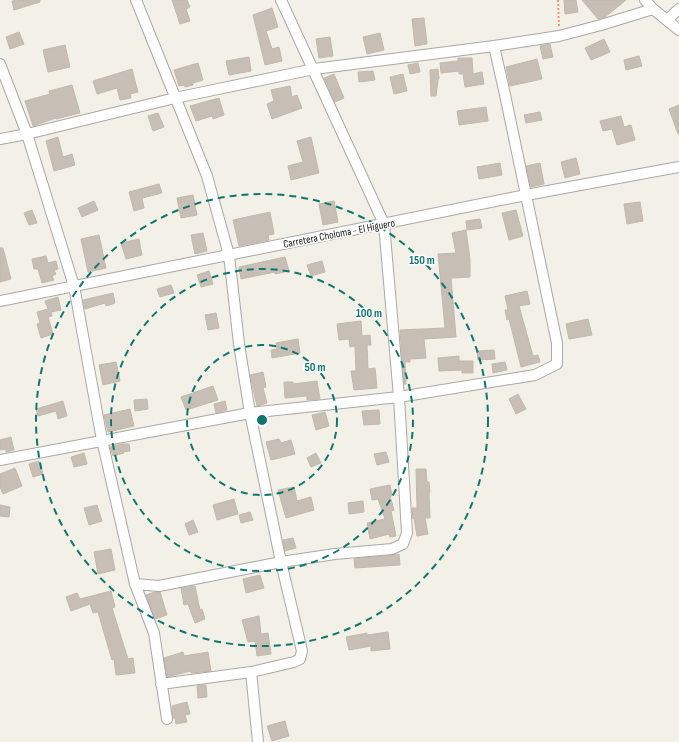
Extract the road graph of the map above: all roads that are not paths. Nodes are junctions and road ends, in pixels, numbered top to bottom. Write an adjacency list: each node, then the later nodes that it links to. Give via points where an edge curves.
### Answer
1 (136, 0): 11 (street)
2 (282, 0): 10 (street)
3 (645, 0): 4 (street)
4 (653, 9): 6 (street); 8 (street, via 559,36)
5 (679, 9): 6 (street)
6 (667, 20): 7 (street)
7 (679, 30)
8 (494, 46): 10 (street); 15 (street)
9 (0, 64): 12 (street)
10 (314, 69): 11 (street); 16 (street)
11 (175, 98): 12 (street); 17 (street, via 207,176)
12 (27, 134): 13 (street); 18 (street)
13 (0, 139)
14 (679, 167): 15 (street, Carretera Choloma - El Higuero)
15 (526, 195): 16 (street, Carretera Choloma - El Higuero); 20 (street, via 557,343 557,364 535,375)
16 (384, 224): 17 (street, Carretera Choloma - El Higuero); 20 (street)
17 (229, 255): 18 (street, Carretera Choloma - El Higuero); 21 (street)
18 (74, 286): 19 (street, Carretera Choloma - El Higuero); 22 (street)
19 (0, 300)
20 (399, 397): 21 (street); 24 (street, via 407,533 403,544 392,549)
21 (250, 413): 22 (street); 24 (street)
22 (102, 440): 23 (street); 25 (street)
23 (0, 460)
24 (281, 562): 25 (street, via 158,586); 26 (street, via 302,652 300,659 294,662)
25 (135, 584): 27 (street, via 154,633)
26 (251, 672): 27 (street); 29 (street)
27 (161, 684): 28 (street)
28 (167, 719)
29 (258, 742)

